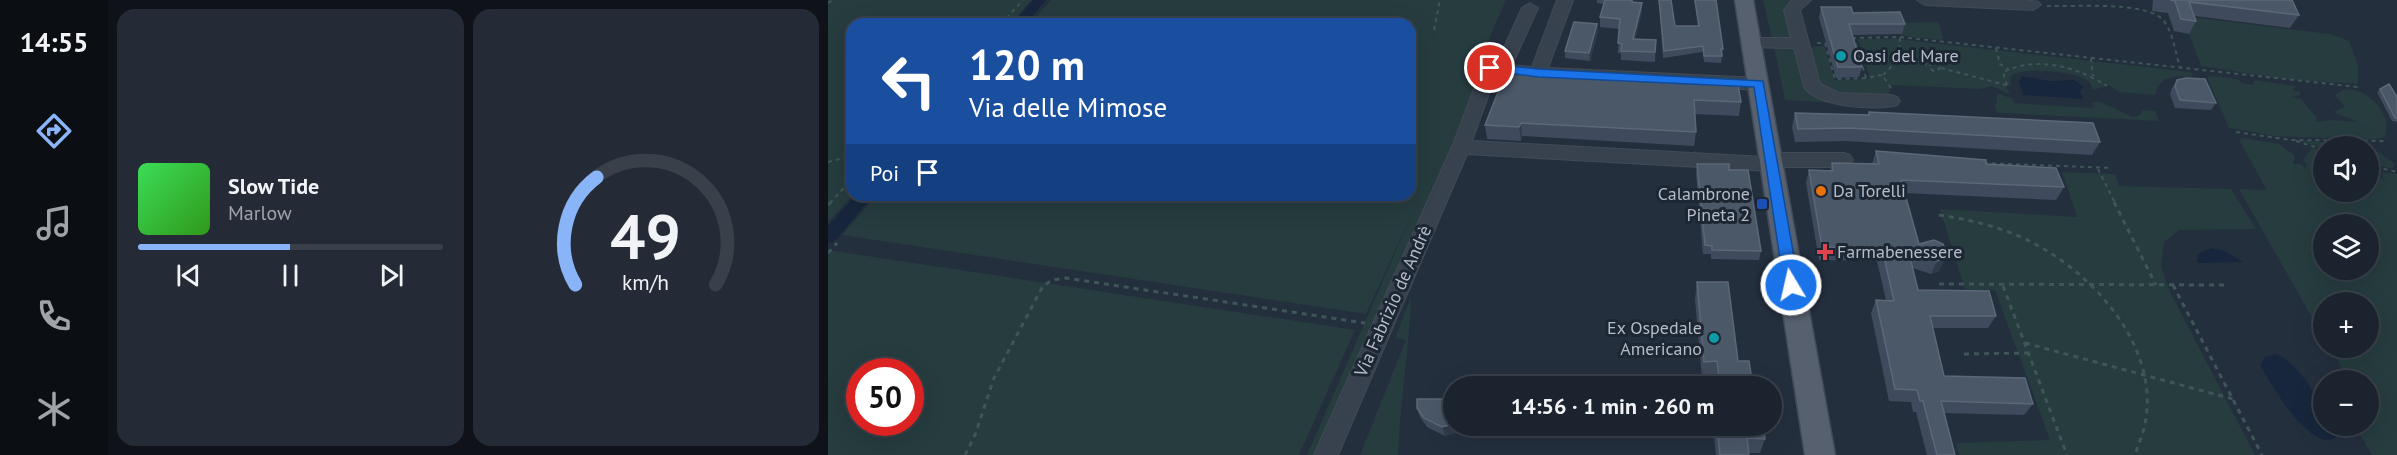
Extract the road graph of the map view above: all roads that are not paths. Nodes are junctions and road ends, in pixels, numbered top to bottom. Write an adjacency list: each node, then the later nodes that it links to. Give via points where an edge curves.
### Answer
1 (1565, 0): 10 (street)
2 (1744, 0): 7 (main road)
3 (1803, 0): 8 (street, via 1792,10)
4 (1925, 0): 5 (street)
5 (2033, 5)
6 (1530, 8): 9 (street, Via Fabrizio de Andrè)
7 (1752, 43): 8 (street); 11 (main road)
8 (1800, 43): 12 (street, via 1808,80 1816,91 1835,98)
9 (1496, 69): 10 (street); 13 (street, Via Fabrizio de Andrè)
10 (1538, 73): 11 (street)
11 (1759, 84): 15 (main road)
12 (1891, 101)
13 (1461, 147): 15 (street); 16 (street, Via Fabrizio de Andrè)
14 (1844, 160): 15 (street)
15 (1771, 162): 17 (main road)
16 (1326, 455)
17 (1820, 455)

